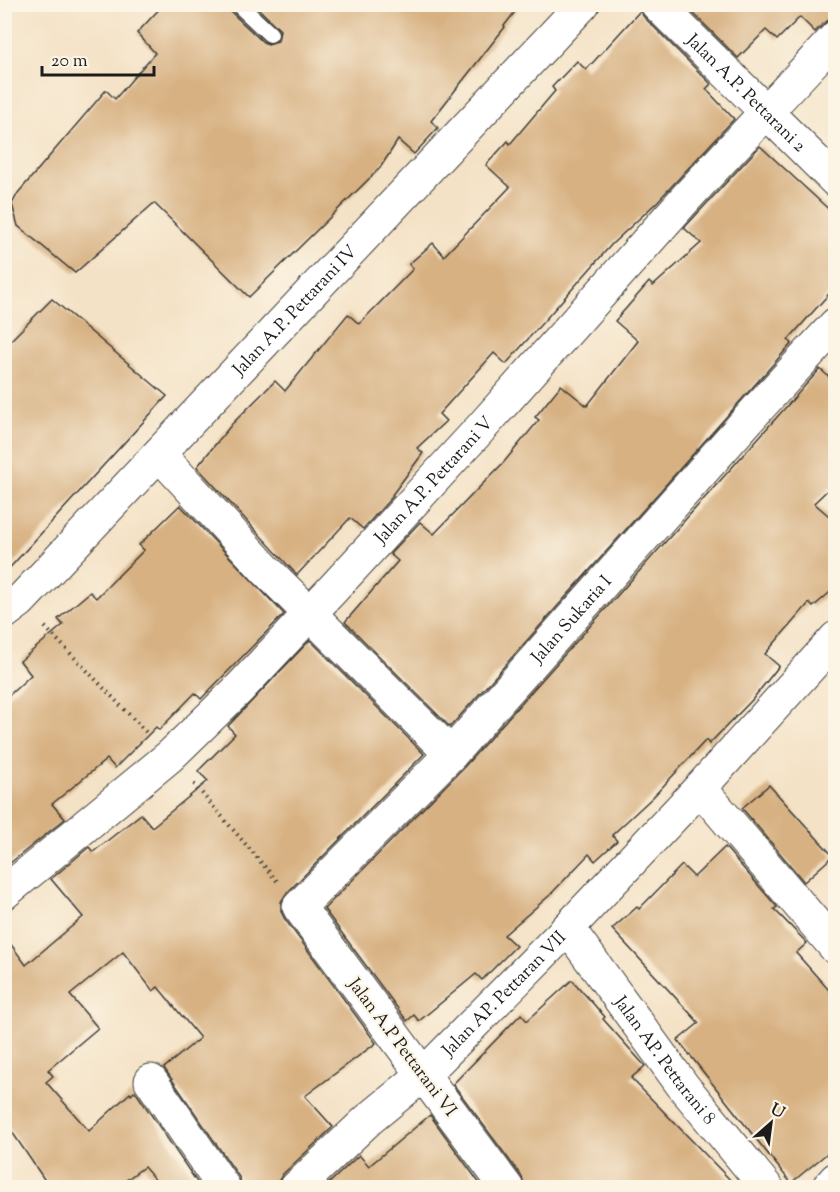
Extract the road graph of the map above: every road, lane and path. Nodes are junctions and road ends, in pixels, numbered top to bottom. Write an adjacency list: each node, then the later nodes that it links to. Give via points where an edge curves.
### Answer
1 (238, 4): 4 (lane)
2 (583, 4): 9 (street, Jalan A.P. Pettarani IV)
3 (657, 4): 6 (street, Jalan A.P. Pettarani 2)
4 (270, 34)
5 (836, 38): 6 (street, Jalan A.P. Pettarani V)
6 (767, 112): 7 (street, Jalan A.P. Pettarani 2); 11 (street, Jalan A.P. Pettarani V)
7 (836, 181)
8 (836, 324): 13 (street, Jalan Sukaria I)
9 (159, 454): 10 (street, Jalan A.P. Pettarani IV); 11 (street)
10 (12, 607): 14 (path)
11 (311, 613): 13 (street); 14 (street, Jalan A.P. Pettarani V)
12 (836, 638): 15 (street, Jalan AP. Pettaran VII)
13 (451, 754): 17 (street, Jalan Sukaria I)
14 (170, 756): 16 (street, Jalan A.P. Pettarani V); 17 (path)
15 (700, 788): 18 (street, Jalan AP. Pettaran VII); 19 (street)
16 (4, 893)
17 (299, 907): 20 (street, Jalan A.P Pettarani VI)
18 (568, 928): 20 (street, Jalan AP. Pettaran VII); 26 (street, Jalan AP. Pettarani 8, via 683,1086)
19 (836, 948)
20 (424, 1074): 23 (street, Jalan AP. Pettaran VII, via 368,1120); 25 (street, Jalan A.P Pettarani VI)
21 (151, 1081): 24 (street)
22 (836, 1179): 27 (street)
23 (309, 1183)
24 (224, 1188)
25 (507, 1188)
26 (767, 1188)
27 (828, 1188)

